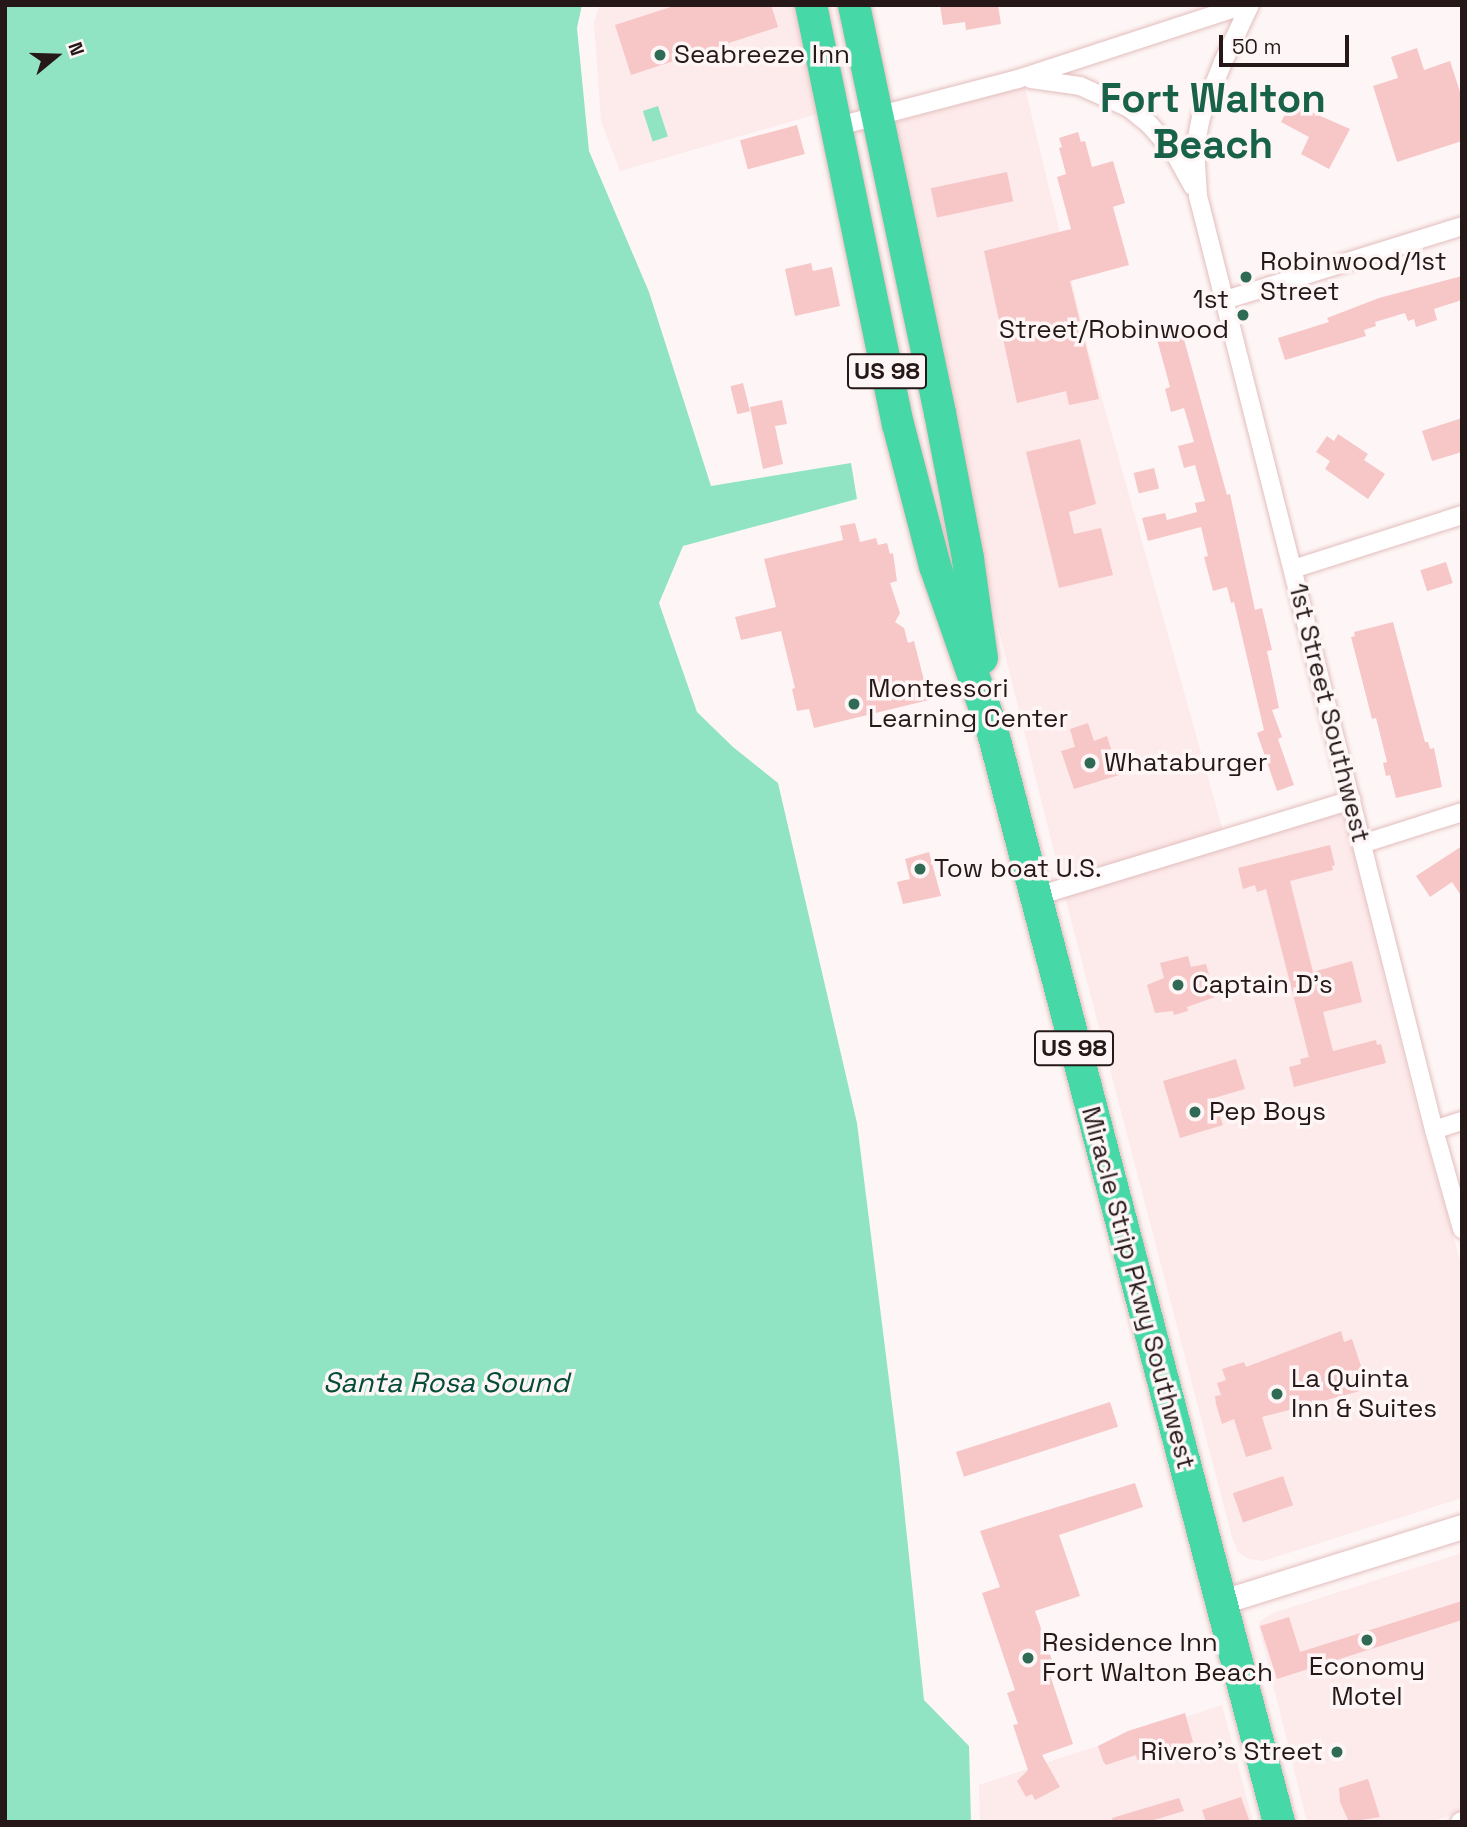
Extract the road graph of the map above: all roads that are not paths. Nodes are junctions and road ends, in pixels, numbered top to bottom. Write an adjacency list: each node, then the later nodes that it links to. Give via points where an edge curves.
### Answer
1 (811, 5): 7 (highway, Miracle Strip Pkwy Southwest / US 98)
2 (854, 5): 6 (highway, Miracle Strip Pkwy Southwest / US 98)
3 (1244, 5): 5 (street)
4 (1250, 5): 8 (street, 1st Street Southwest, via 1201,117 1195,148)
5 (1018, 79): 6 (street); 8 (street, 1st Street Southwest, via 1080,86 1129,108 1175,154)
6 (876, 117): 7 (street); 13 (highway, Miracle Strip Pkwy Southwest / US 98, via 943,426)
7 (835, 127): 13 (highway, Miracle Strip Pkwy Southwest / US 98, via 898,424 935,566)
8 (1198, 196): 10 (street, 1st Street Southwest)
9 (1462, 226): 10 (street)
10 (1225, 300): 12 (street, 1st Street Southwest)
11 (1462, 515): 12 (street)
12 (1293, 569): 14 (street, 1st Street Southwest)
13 (992, 729): 17 (highway, Miracle Strip Pkwy Southwest / US 98)
14 (1351, 800): 16 (street, 1st Street Southwest); 17 (street)
15 (1462, 812): 16 (street)
16 (1362, 844): 19 (street, 1st Street Southwest)
17 (1034, 897): 22 (highway, Miracle Strip Pkwy Southwest / US 98)
18 (1462, 1121): 19 (street)
19 (1434, 1130): 20 (street, 1st Street Southwest)
20 (1462, 1229)
21 (1462, 1527): 22 (main road)
22 (1220, 1603): 23 (highway, US 98)
23 (1279, 1822)

